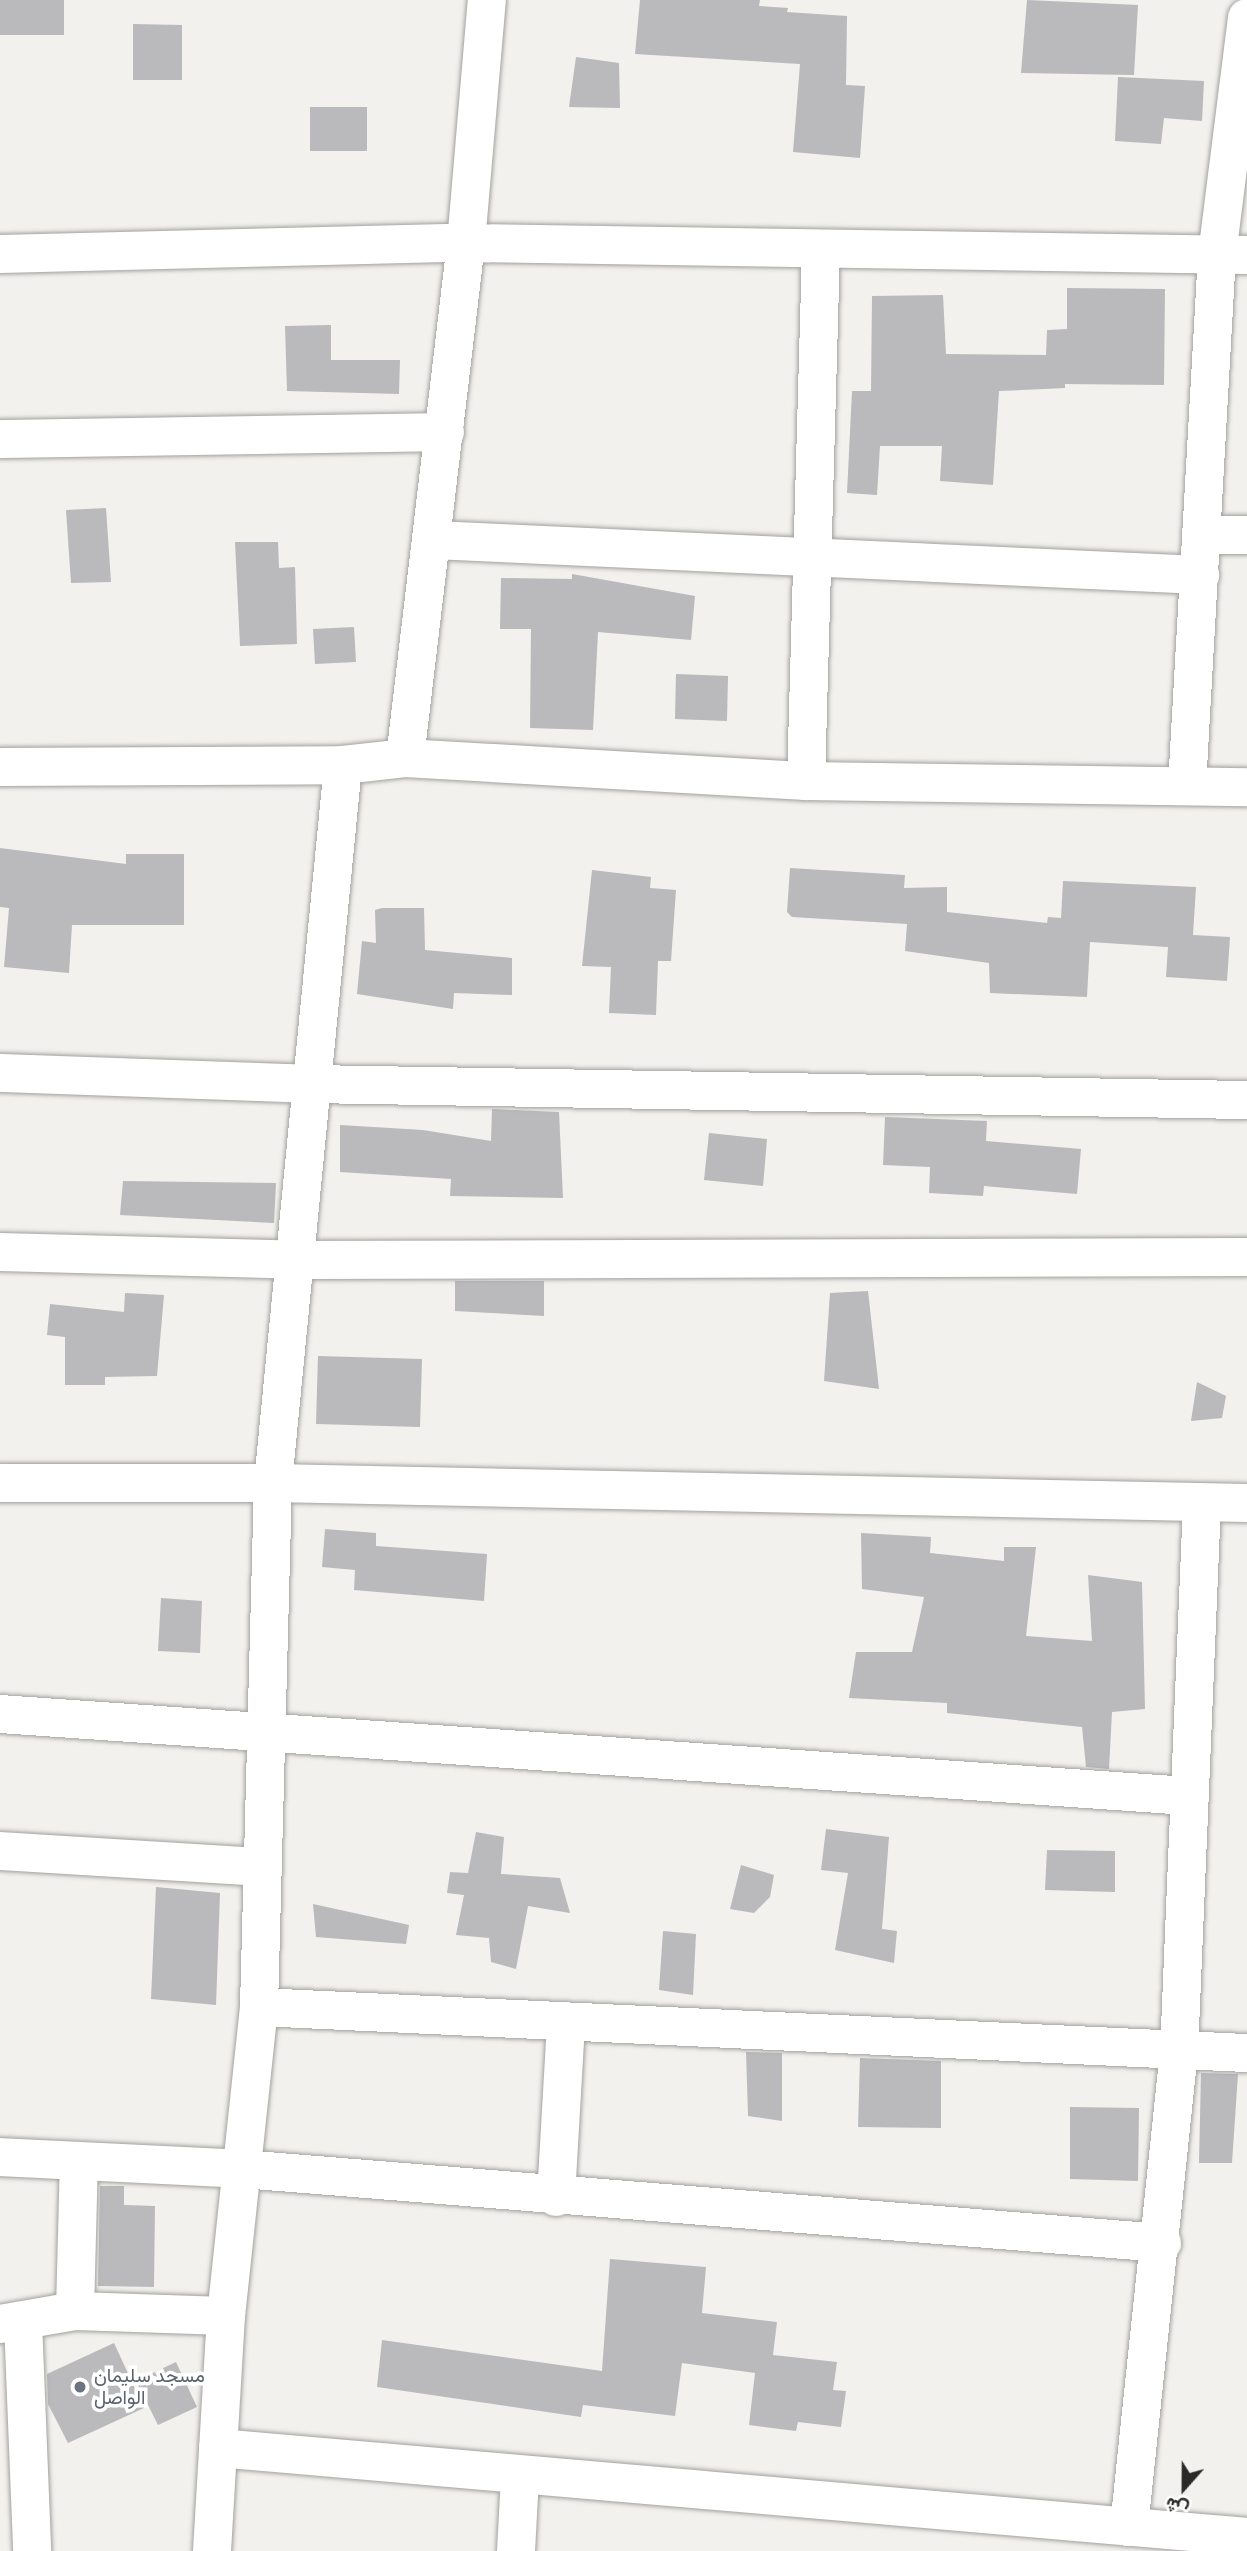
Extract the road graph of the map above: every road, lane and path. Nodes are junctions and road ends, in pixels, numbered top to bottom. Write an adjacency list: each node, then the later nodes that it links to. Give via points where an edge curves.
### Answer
1 (487, 0): 3 (street)
2 (1247, 18): 6 (street)
3 (466, 243): 4 (street); 5 (street); 7 (street)
4 (821, 252): 6 (street); 12 (street)
5 (0, 254)
6 (1232, 255): 9 (street)
7 (444, 432): 8 (street); 11 (street)
8 (0, 439)
9 (1201, 535): 10 (street); 13 (street)
10 (1247, 535)
11 (434, 540): 12 (street); 14 (street)
12 (810, 560): 13 (street); 17 (street)
13 (1200, 575): 18 (street)
14 (405, 758): 15 (street); 17 (street)
15 (343, 765): 16 (street); 21 (street)
16 (0, 767)
17 (806, 781): 18 (street)
18 (1187, 786): 19 (street)
19 (1247, 787)
20 (0, 1073): 21 (street)
21 (310, 1084): 22 (street); 25 (street)
22 (1247, 1100)
23 (0, 1252): 25 (street)
24 (1247, 1257): 25 (street)
25 (299, 1260): 27 (street)
26 (0, 1483): 27 (street)
27 (273, 1483): 28 (street); 31 (street)
28 (1202, 1503): 29 (street); 32 (street)
29 (1247, 1503)
30 (0, 1714): 31 (street)
31 (267, 1734): 32 (street); 34 (street)
32 (1189, 1796): 37 (street)
33 (0, 1852): 34 (street)
34 (261, 1867): 35 (street)
35 (259, 2007): 36 (street); 41 (street)
36 (566, 2022): 37 (street); 42 (street)
37 (1179, 2052): 38 (street); 43 (street)
38 (1247, 2053)
39 (0, 2157): 40 (street)
40 (79, 2162): 41 (street); 44 (street)
41 (242, 2169): 42 (street); 45 (street)
42 (556, 2197): 43 (street)
43 (1162, 2243): 49 (street)
44 (75, 2311): 45 (street); 46 (street)
45 (226, 2316): 47 (street)
46 (11, 2323): 51 (street)
47 (218, 2448): 48 (street); 52 (street)
48 (520, 2476): 49 (street); 53 (street)
49 (1129, 2527): 50 (street)
50 (1247, 2537)
51 (32, 2551)
52 (212, 2551)
53 (516, 2551)

